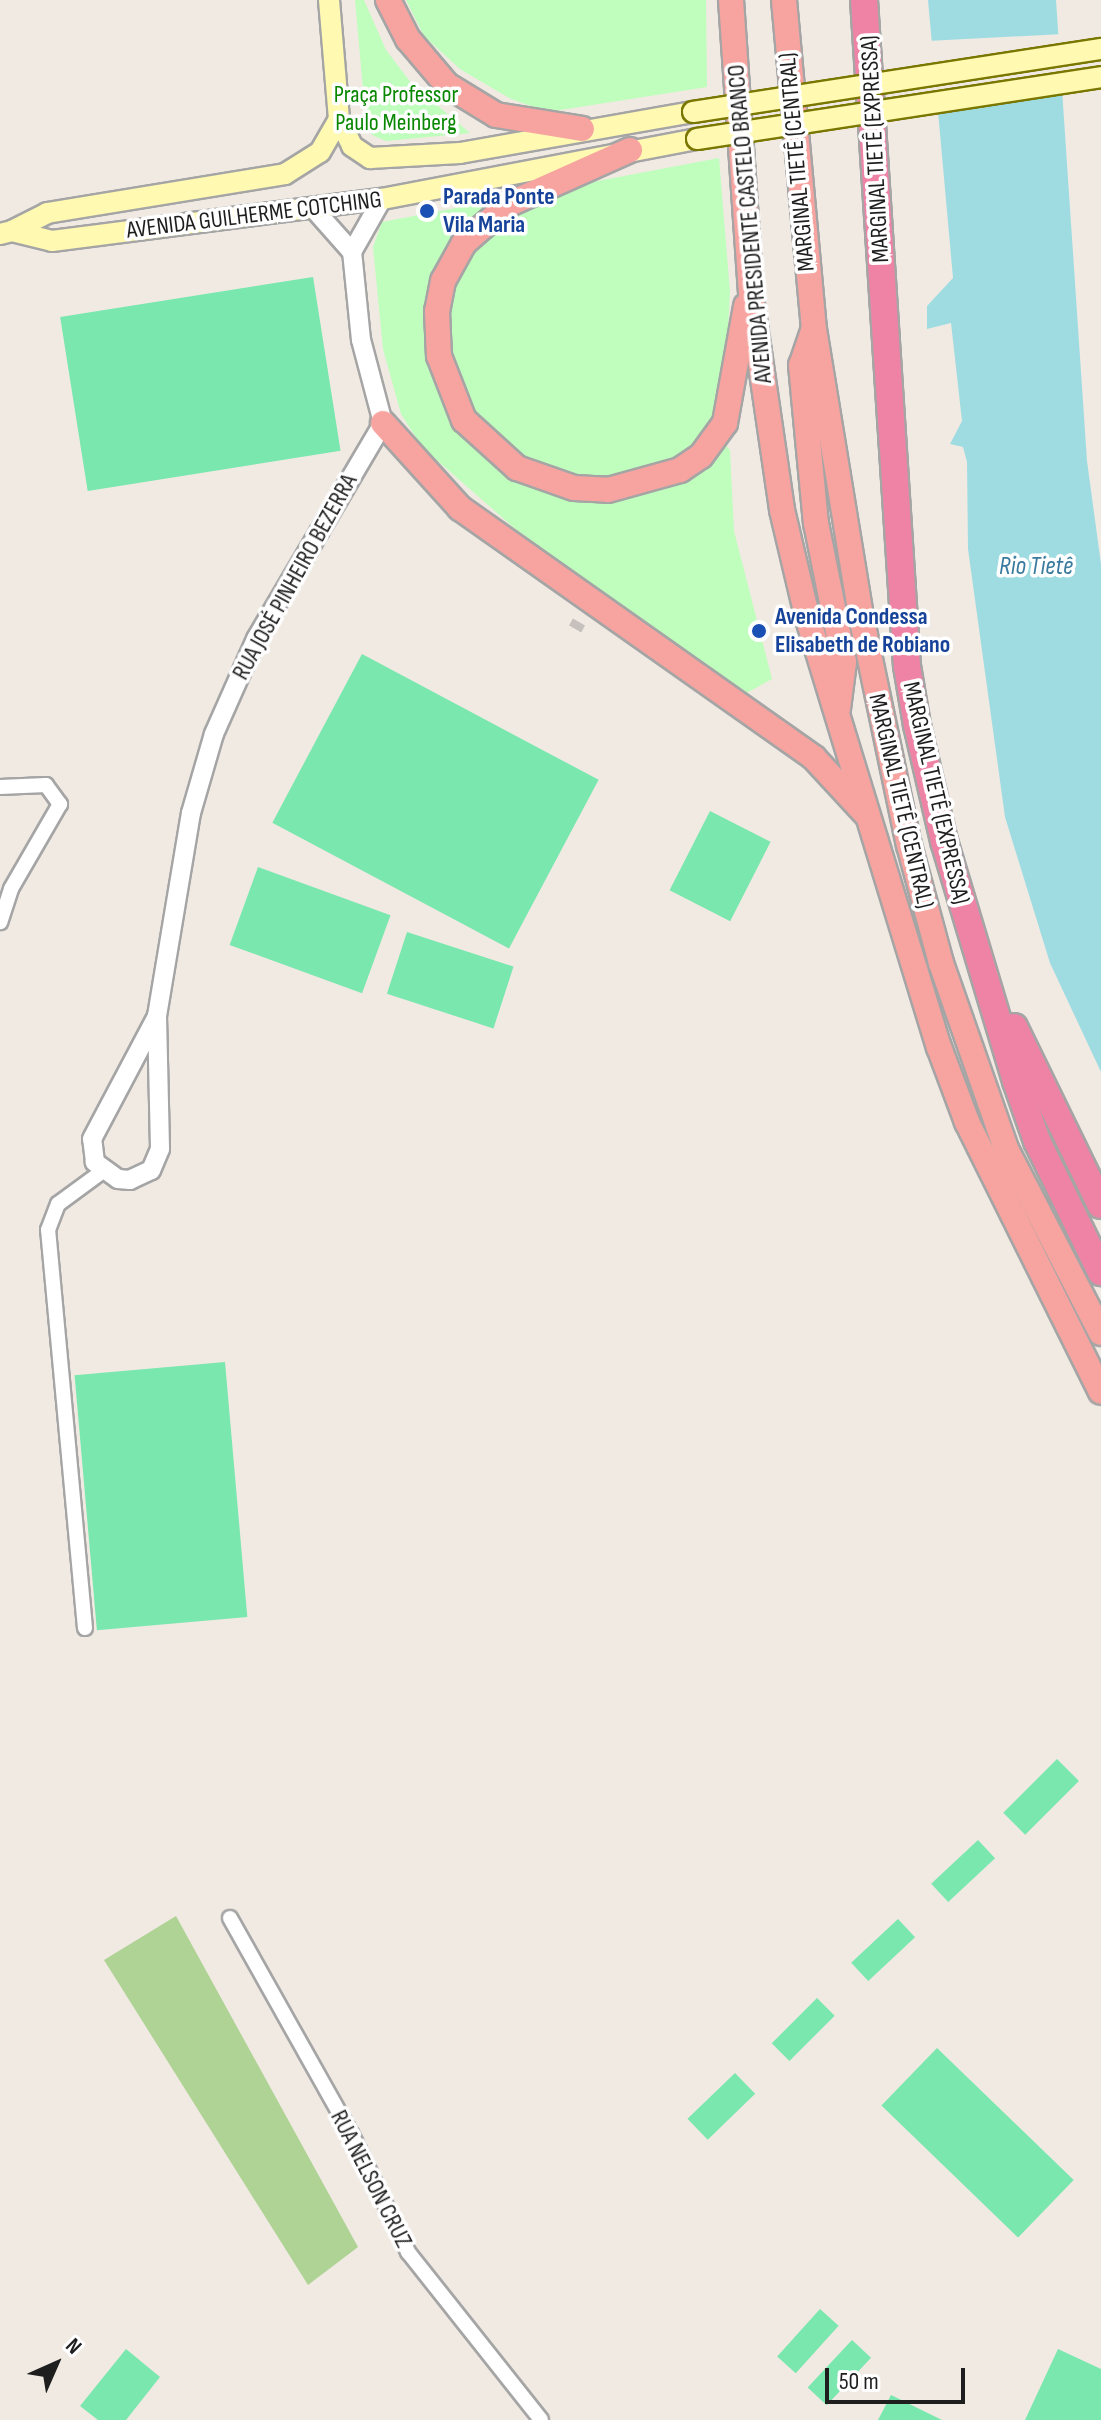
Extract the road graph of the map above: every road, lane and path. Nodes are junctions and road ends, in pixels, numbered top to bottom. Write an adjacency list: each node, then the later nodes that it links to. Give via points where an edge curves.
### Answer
1 (329, 0): 8 (main road)
2 (388, 0): 9 (highway, via 408,39 447,85 496,115)
3 (731, 0): 15 (highway, AVENIDA PRESIDENTE CASTELO BRANCO)
4 (784, 0): 16 (highway, MARGINAL TIETÊ (CENTRAL))
5 (864, 0): 23 (highway, MARGINAL TIETÊ (EXPRESSA), via 907,666 944,841)
6 (1101, 49): 9 (main road, AVENIDA GUILHERME COTCHING, bridge)
7 (1101, 77): 10 (main road, AVENIDA GUILHERME COTCHING, bridge)
8 (339, 119): 9 (main road, AVENIDA GUILHERME COTCHING, via 359,152 389,159 460,153); 13 (main road, via 320,152 285,174 47,213)
9 (582, 129)
10 (630, 150): 11 (main road, AVENIDA GUILHERME COTCHING); 15 (highway, via 509,204 464,243 443,281 437,311 439,356 464,420 517,468 574,488 608,490 680,470 701,456 725,423 742,316)
11 (382, 199): 12 (main road, AVENIDA GUILHERME COTCHING); 14 (street)
12 (313, 208): 13 (main road, AVENIDA GUILHERME COTCHING, via 52,241); 14 (street)
13 (6, 233)
14 (352, 252): 17 (street, via 361,340)
15 (751, 297): 18 (highway, AVENIDA PRESIDENTE CASTELO BRANCO, via 782,510)
16 (814, 329): 18 (highway, via 801,365 816,523 844,662); 28 (highway, MARGINAL TIETÊ (CENTRAL), via 881,724 941,963 1006,1149)
17 (383, 423): 20 (highway, via 460,508 814,758); 24 (street, RUA JOSÉ PINHEIRO BEZERRA, via 256,639 214,734 191,813)
18 (837, 720): 20 (highway, AVENIDA PRESIDENTE CASTELO BRANCO)
19 (0, 787): 21 (street, via 54,789 59,810)
20 (870, 818): 29 (highway, via 967,1122)
21 (6, 889): 22 (street)
22 (0, 922)
23 (987, 993): 26 (highway, via 1010,1018); 27 (highway, MARGINAL TIETÊ (EXPRESSA), via 1037,1141)
24 (157, 1016): 25 (street, RUA JOSÉ PINHEIRO BEZERRA, via 92,1139 95,1162); 25 (street, RUA JOSÉ PINHEIRO BEZERRA, via 163,1109 157,1161 130,1180)
25 (103, 1171): 30 (street, via 58,1204 48,1230)
26 (1101, 1205)
27 (1101, 1272)
28 (1101, 1333)
29 (1101, 1392)
30 (85, 1628)
31 (230, 1918): 32 (street, RUA NELSON CRUZ, via 352,2135 408,2252)
32 (541, 2420)

